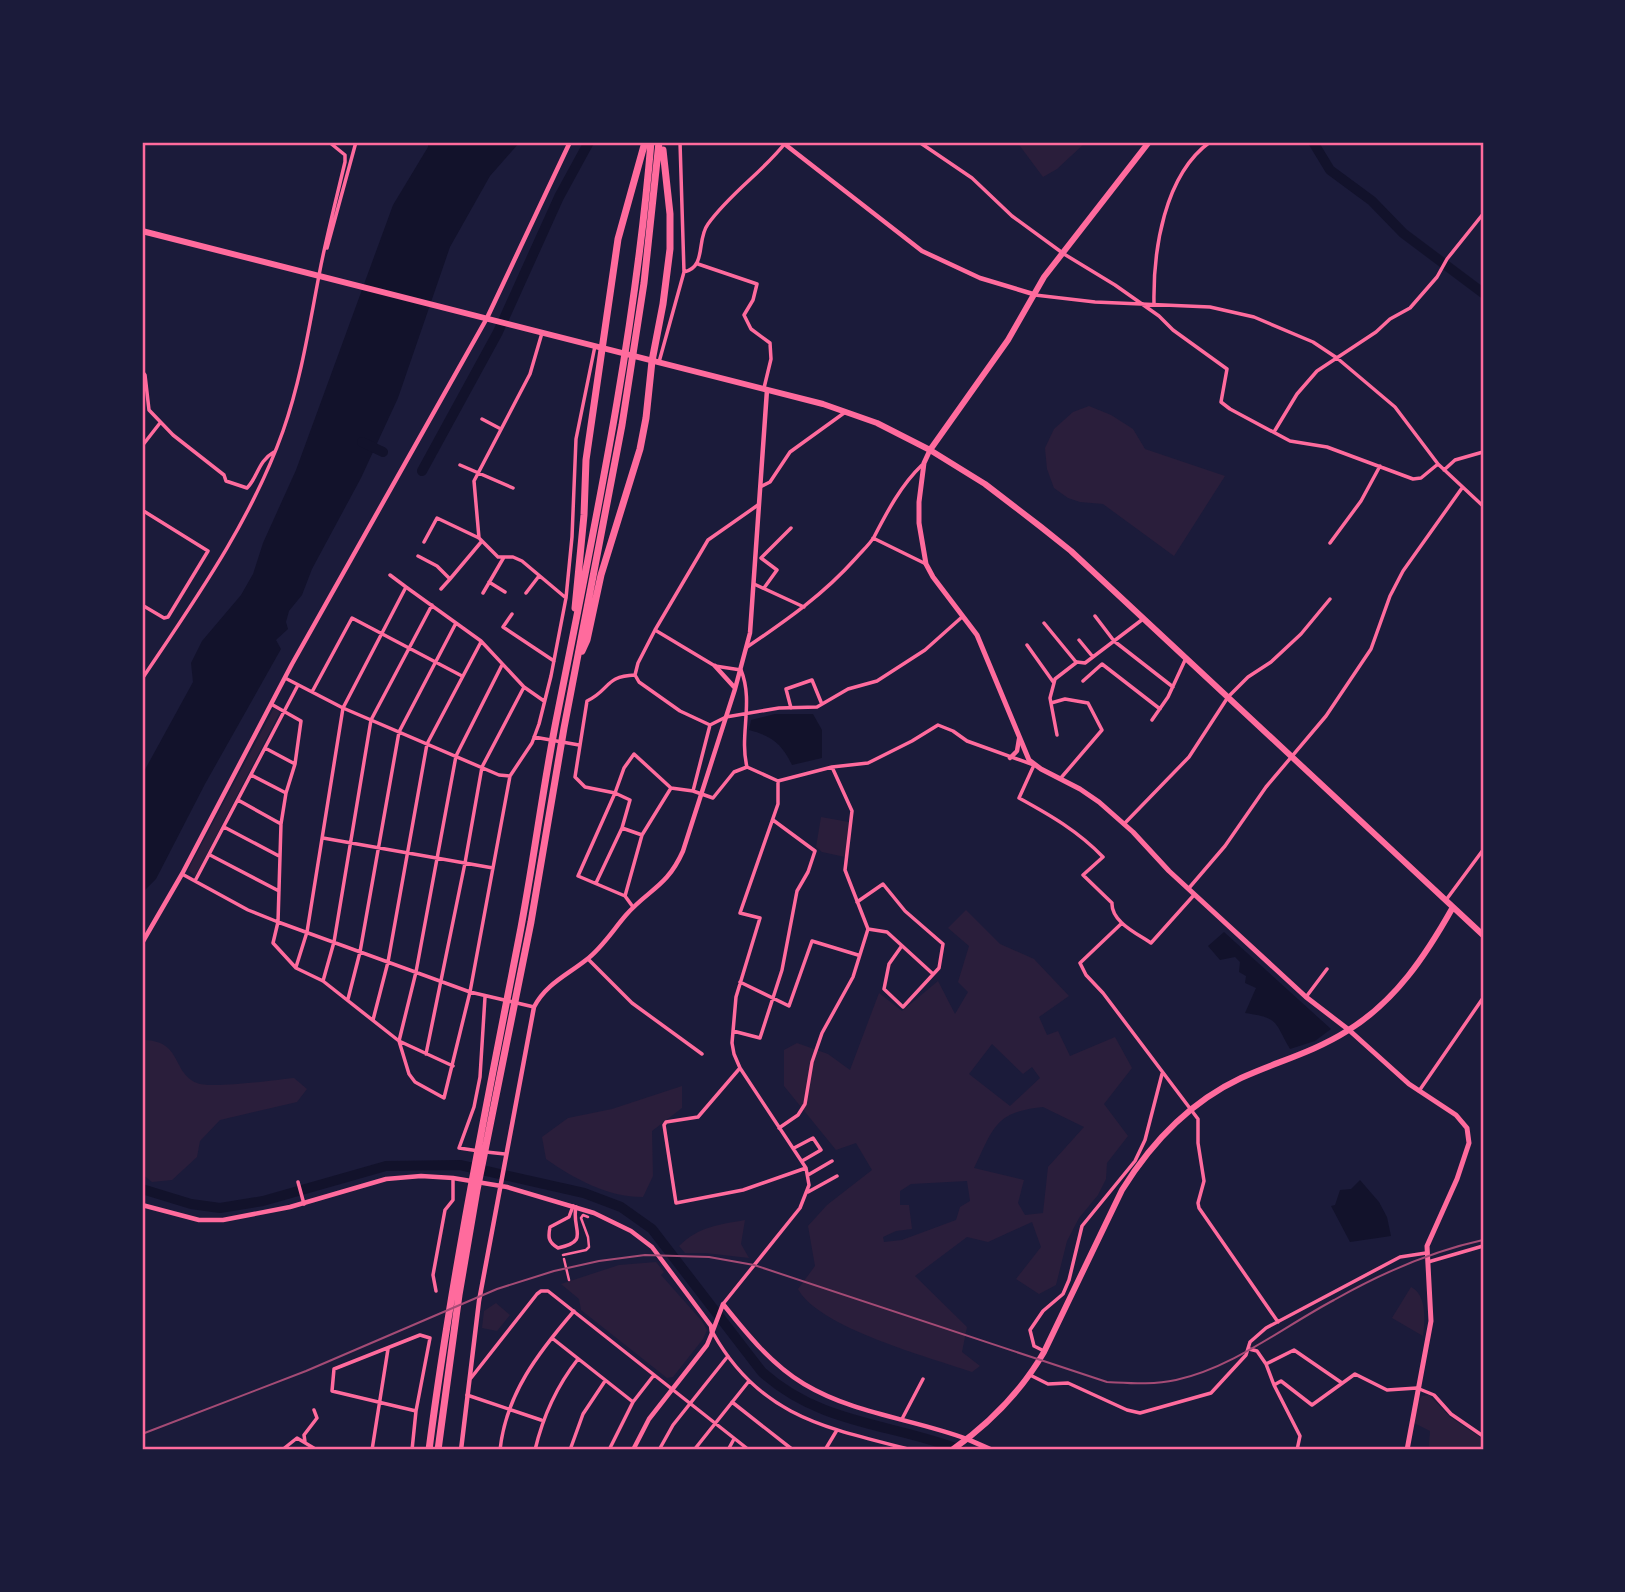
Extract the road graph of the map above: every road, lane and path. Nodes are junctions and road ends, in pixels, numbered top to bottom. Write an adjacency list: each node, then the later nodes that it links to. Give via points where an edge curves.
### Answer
1 (329, 142): 16 (street, via 345,155 345,162)
2 (356, 142): 16 (street)
3 (570, 142): 22 (street)
4 (645, 142): 25 (highway, via 618,239)
5 (651, 142): 24 (highway)
6 (662, 142): 24 (highway); 27 (highway, via 670,248)
7 (680, 142): 17 (street)
8 (920, 142): 14 (street, via 972,178 1012,216)
9 (1210, 142): 21 (street, via 1192,156 1174,189 1159,237)
10 (784, 143): 15 (street, via 706,226); 19 (street, via 922,251 980,278)
11 (1145, 143): 14 (main road)
12 (1483, 214): 26 (street, via 1410,308)
13 (142, 231): 18 (main road)
14 (1062, 253): 19 (main road); 20 (street)
15 (698, 264): 17 (street); 29 (street, via 757,284 744,316 751,329 770,343)
16 (321, 266): 18 (street)
17 (684, 272): 27 (street)
18 (319, 277): 22 (main road); 37 (street, via 307,342)
19 (1033, 294): 20 (street, via 1060,300); 36 (main road, via 1008,340)
20 (1142, 304): 21 (street); 34 (street, via 1227,369 1221,402)
21 (1154, 304): 26 (street, via 1210,307 1254,317 1313,342)
22 (487, 318): 23 (main road); 100 (street)
23 (542, 331): 25 (main road); 33 (street, via 530,374)
24 (631, 340): 92 (highway)
25 (600, 347): 27 (main road); 70 (street, via 576,439); 92 (highway, via 586,460)
26 (1337, 358): 34 (street, via 1304,386); 40 (street, via 1395,407)
27 (655, 361): 29 (main road); 92 (highway, via 640,449 604,565 587,640)
28 (142, 371): 32 (street, via 147,406)
29 (765, 389): 30 (main road); 45 (street)
30 (846, 412): 36 (main road); 45 (street, via 803,440 770,482)
31 (482, 419): 33 (street)
32 (160, 423): 35 (street); 37 (street, via 226,481 247,488 262,461)
33 (500, 428): 44 (street)
34 (1273, 432): 42 (street)
35 (142, 446)
36 (930, 450): 39 (main road); 78 (main road, via 1041,527)
37 (274, 452): 101 (street, via 227,550)
38 (1483, 452): 43 (street, via 1455,460)
39 (924, 464): 52 (street, via 901,490); 58 (main road, via 918,514)
40 (1438, 464): 42 (street, via 1413,479); 43 (street)
41 (460, 465): 44 (street)
42 (1380, 466): 55 (street)
43 (1444, 470): 46 (street)
44 (478, 473): 47 (street); 53 (street, via 474,481)
45 (760, 487): 48 (street)
46 (1463, 487): 49 (street); 131 (street, via 1403,571 1371,649 1326,716)
47 (513, 488)
48 (758, 505): 63 (street); 81 (street, via 708,540)
49 (1483, 506)
50 (142, 510): 72 (street, via 208,551 168,617)
51 (791, 528): 65 (street, via 761,558 778,570)
52 (873, 538): 58 (street); 74 (street, via 833,583)
53 (480, 540): 54 (street, via 437,518); 57 (street, via 493,554); 61 (street)
54 (424, 542)
55 (1330, 543)
56 (418, 556): 61 (street)
57 (504, 557): 60 (street, via 522,561); 62 (street)
58 (926, 564): 76 (main road)
59 (390, 575): 64 (street)
60 (540, 576): 69 (street); 70 (street)
61 (450, 579): 66 (street)
62 (489, 582): 67 (street); 68 (street)
63 (754, 584): 65 (street); 87 (street)
64 (406, 587): 73 (street); 82 (street)
65 (764, 588): 74 (street)
66 (441, 589)
67 (505, 592)
68 (483, 593)
69 (526, 593)
70 (566, 597): 91 (street)
71 (1330, 599): 109 (street, via 1301,634)
72 (142, 605)
73 (432, 605): 79 (street); 88 (street)
74 (804, 607): 87 (street)
75 (512, 614): 91 (street, via 503,627)
76 (964, 616): 113 (street, via 925,650 877,681 848,689); 126 (main road, via 982,644)
77 (1095, 616): 85 (street)
78 (1143, 619): 85 (street); 90 (main road)
79 (456, 623): 84 (street); 93 (street)
80 (1044, 623): 94 (street)
81 (655, 630): 96 (street); 98 (street)
82 (382, 633): 88 (street); 108 (street, via 352,618); 114 (street)
83 (1079, 640): 89 (street)
84 (481, 641): 95 (street); 99 (street)
85 (1114, 641): 89 (street); 106 (street)
86 (1027, 645): 103 (street)
87 (747, 647): 97 (street)
88 (410, 648): 93 (street); 120 (street)
89 (1093, 657): 94 (street)
90 (1186, 658): 106 (street); 109 (main road)
91 (554, 661): 110 (street)
92 (573, 661): 222 (highway, via 555,726)
93 (435, 662): 99 (street); 123 (street)
94 (1076, 663): 103 (street)
95 (503, 665): 105 (street); 130 (street)
96 (715, 666): 97 (street); 107 (street)
97 (741, 670): 107 (street); 118 (street)
98 (635, 675): 122 (street, via 680,711); 128 (street, via 610,680 600,695 586,701)
99 (462, 676): 127 (street)
100 (285, 678): 104 (street); 112 (street)
101 (142, 679)
102 (1083, 681): 116 (street, via 1102,664)
103 (1054, 683): 111 (street)
104 (298, 685): 108 (street); 117 (street)
105 (524, 687): 110 (street); 135 (street)
106 (1173, 687): 116 (street)
107 (735, 689): 119 (street)
108 (312, 692): 114 (street)
109 (1228, 697): 131 (main road); 150 (street, via 1189,757)
110 (544, 701): 125 (street)
111 (1051, 703): 124 (street); 140 (street, via 1065,699 1088,703 1102,730)
112 (271, 704): 117 (street); 164 (street)
113 (821, 704): 115 (street); 115 (street, via 812,680 786,689)
114 (343, 708): 120 (street); 154 (street)
115 (791, 708): 118 (street)
116 (1160, 709): 121 (street)
117 (283, 711): 129 (street); 133 (street, via 301,721)
118 (748, 715): 119 (street); 136 (street)
119 (726, 717): 122 (street); 146 (street)
120 (371, 720): 123 (street); 155 (street)
121 (1152, 720)
122 (710, 725): 143 (street)
123 (399, 732): 127 (street); 156 (street)
124 (1057, 735)
125 (534, 737): 128 (street); 139 (street)
126 (1019, 739): 132 (street); 134 (main road)
127 (427, 744): 130 (street); 158 (street)
128 (576, 745): 145 (street, via 575,777 585,787)
129 (265, 748): 133 (street); 138 (street)
130 (456, 756): 135 (street); 161 (street)
131 (1292, 756): 167 (street); 171 (main road)
132 (1010, 758): 134 (street); 137 (street, via 938,726 867,763)
133 (295, 764): 144 (street)
134 (1034, 765): 140 (main road); 176 (street, via 1019,798 1062,821 1103,857 1083,875 1112,903)
135 (482, 767): 139 (street); 162 (street)
136 (747, 767): 141 (street); 146 (street, via 734,772 713,798)
137 (832, 767): 141 (street); 172 (street, via 852,811 845,870)
138 (251, 775): 144 (street); 147 (street)
139 (510, 776): 163 (street)
140 (1060, 779): 150 (main road, via 1090,795)
141 (778, 781): 148 (street)
142 (671, 788): 143 (street); 145 (street, via 635,754); 153 (street)
143 (693, 791): 146 (street)
144 (286, 793): 149 (street)
145 (615, 793): 152 (street, via 630,800); 166 (street, via 578,876)
146 (702, 794): 173 (street, via 678,863 660,886)
147 (238, 800): 149 (street); 151 (street)
148 (773, 820): 192 (street, via 740,913 760,918); 196 (street, via 815,850 797,891 782,970)
149 (281, 824): 160 (street)
150 (1124, 824): 167 (main road)
151 (224, 827): 159 (street); 160 (street)
152 (622, 828): 153 (street); 166 (street)
153 (642, 835): 170 (street)
154 (323, 838): 155 (street); 178 (street)
155 (350, 843): 156 (street); 180 (street)
156 (379, 847): 158 (street); 183 (street)
157 (1483, 849): 171 (street)
158 (408, 853): 161 (street); 186 (street)
159 (210, 855): 165 (street); 168 (street)
160 (279, 856): 168 (street)
161 (436, 857): 162 (street); 189 (street)
162 (465, 863): 163 (street); 193 (street)
163 (493, 868): 194 (street)
164 (182, 874): 165 (street); 181 (street)
165 (195, 881): 175 (street)
166 (596, 883): 170 (street)
167 (1189, 888): 169 (main road)
168 (279, 891): 175 (street)
169 (1195, 894): 176 (street, via 1151,943); 197 (main road)
170 (625, 896): 173 (street)
171 (1446, 900): 174 (main road)
172 (857, 902): 177 (street); 190 (street, via 883,884 905,911 943,944 939,968)
173 (633, 907): 185 (street)
174 (1453, 907): 179 (main road); 202 (main road, via 1405,981)
175 (278, 922): 178 (street); 187 (street, via 273,943)
176 (1122, 923): 209 (street, via 1080,963)
177 (868, 929): 182 (street, via 887,932); 184 (street)
178 (307, 932): 180 (street); 187 (street)
179 (1483, 935)
180 (334, 942): 183 (street); 191 (street)
181 (142, 943)
182 (901, 947): 190 (street); 190 (street, via 889,964 884,989 903,1007)
183 (360, 952): 186 (street); 199 (street)
184 (858, 955): 196 (street, via 812,941 789,1006); 211 (street, via 853,977 822,1033 805,1104)
185 (588, 959): 200 (street, via 554,982); 206 (street, via 632,1003)
186 (388, 962): 189 (street); 201 (street)
187 (296, 968): 191 (street)
188 (1327, 969): 197 (street)
189 (416, 972): 193 (street); 204 (street)
190 (933, 974)
191 (323, 981): 199 (street)
192 (740, 982): 196 (street); 203 (street)
193 (441, 983): 194 (street); 205 (street)
194 (470, 992): 195 (street); 207 (street)
195 (485, 996): 200 (street); 213 (street, via 481,1077 459,1148)
196 (772, 997): 203 (street, via 760,1038)
197 (1306, 997): 202 (main road)
198 (1483, 998): 210 (street)
199 (348, 999): 201 (street)
200 (531, 1006): 213 (street)
201 (373, 1020): 204 (street)
202 (1349, 1030): 210 (main road); 241 (main road, via 1226,1086 1164,1134 1122,1190)
203 (733, 1031): 208 (street)
204 (399, 1041): 205 (street); 207 (street, via 415,1082 441,1098)
205 (426, 1054): 207 (street)
206 (702, 1054)
207 (453, 1066)
208 (740, 1068): 211 (street); 216 (street, via 698,1118 664,1125 676,1203 743,1190)
209 (1162, 1074): 236 (street, via 1196,1116 1204,1181 1199,1208); 241 (street, via 1135,1161 1082,1226 1063,1294 1030,1330 1034,1346)
210 (1419, 1092): 229 (main road, via 1461,1119 1470,1137)
211 (779, 1128): 212 (street)
212 (794, 1148): 214 (street); 214 (street, via 813,1138 821,1150)
213 (505, 1154): 221 (street)
214 (802, 1161): 216 (street)
215 (832, 1161): 217 (street)
216 (806, 1168): 217 (street)
217 (808, 1175): 223 (street)
218 (837, 1177): 223 (street)
219 (453, 1178): 221 (street); 224 (street, via 386,1179); 232 (street, via 453,1200 445,1210 433,1275)
220 (298, 1182): 224 (street)
221 (500, 1184): 226 (street); 248 (street)
222 (473, 1189): 235 (highway); 235 (highway, via 451,1298)
223 (808, 1192): 233 (street)
224 (303, 1202): 225 (street, via 210,1221)
225 (142, 1205)
226 (574, 1207): 226 (street, via 578,1238 570,1246 558,1248 548,1238 550,1227 569,1217); 237 (street, via 616,1222 652,1247)
227 (588, 1217): 231 (street, via 581,1218 589,1247 564,1257)
228 (1483, 1246): 230 (street)
229 (1426, 1253): 230 (main road); 236 (street, via 1401,1256)
230 (1426, 1262): 254 (main road, via 1431,1321)
231 (569, 1280)
232 (436, 1291)
233 (723, 1306): 237 (street); 263 (street, via 769,1357 803,1384 846,1404)
234 (574, 1311): 238 (street); 245 (street); 248 (street, via 550,1292 538,1292)
235 (453, 1313): 275 (highway); 276 (highway)
236 (1278, 1322): 240 (street, via 1251,1342)
237 (713, 1329): 242 (street); 253 (street, via 707,1345)
238 (552, 1338): 243 (street); 260 (street, via 524,1375)
239 (388, 1348): 256 (street); 256 (street, via 334,1369 332,1391); 262 (street, via 420,1335 430,1338)
240 (1250, 1349): 244 (street); 246 (street, via 1211,1393 1140,1413 1068,1383 1048,1384)
241 (1044, 1352): 246 (main road)
242 (728, 1356): 250 (street); 259 (street)
243 (578, 1359): 249 (street); 264 (street)
244 (1266, 1364): 251 (street, via 1294,1350); 252 (street)
245 (654, 1375): 253 (street); 257 (street)
246 (1030, 1376): 269 (main road, via 996,1415)
247 (923, 1379): 263 (street)
248 (468, 1381): 255 (street)
249 (606, 1381): 257 (street); 280 (street, via 583,1414)
250 (749, 1381): 258 (street); 266 (street, via 793,1413)
251 (1342, 1383): 252 (street, via 1312,1405 1281,1381); 254 (street, via 1355,1374 1387,1390)
252 (1274, 1385): 292 (street, via 1300,1436)
253 (672, 1388): 259 (street); 282 (street)
254 (1418, 1388): 267 (street, via 1434,1395 1451,1414); 293 (main road)
255 (467, 1395): 260 (street); 277 (street)
256 (379, 1402): 262 (street); 273 (street)
257 (633, 1402): 281 (street)
258 (732, 1402): 265 (street); 287 (street)
259 (690, 1404): 265 (street); 283 (street)
260 (509, 1409): 264 (street); 278 (street)
261 (314, 1410): 270 (street, via 317,1418 304,1435)
262 (416, 1411): 274 (street)
263 (902, 1419): 269 (street)
264 (542, 1420): 279 (street)
265 (715, 1424): 268 (street); 284 (street)
266 (837, 1430): 288 (street); 289 (street)
267 (1483, 1436)
268 (734, 1439): 285 (street); 286 (street)
269 (965, 1441): 290 (main road); 291 (main road)
270 (305, 1443): 271 (street, via 297,1438); 272 (street)
271 (282, 1450)
272 (317, 1450)
273 (372, 1450)
274 (412, 1450)
275 (429, 1450)
276 (438, 1450)
277 (461, 1450)
278 (499, 1450)
279 (535, 1450)
280 (570, 1450)
281 (609, 1450)
282 (633, 1450)
283 (659, 1450)
284 (694, 1450)
285 (728, 1450)
286 (749, 1450)
287 (793, 1450)
288 (825, 1450)
289 (912, 1450)
290 (952, 1450)
291 (992, 1450)
292 (1297, 1450)
293 (1407, 1450)

